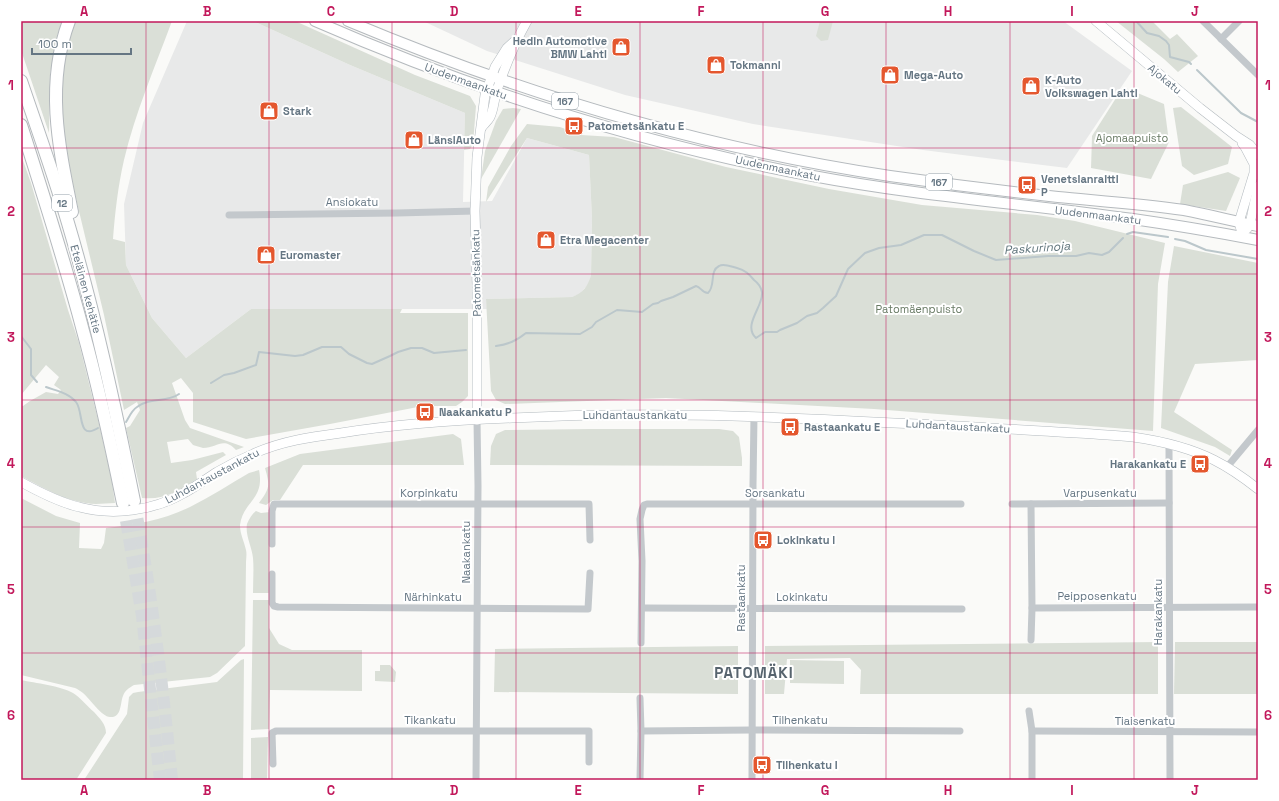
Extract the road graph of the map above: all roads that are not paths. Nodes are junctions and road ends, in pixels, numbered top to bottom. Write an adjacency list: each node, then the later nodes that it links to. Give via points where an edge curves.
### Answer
1 (69, 21): 23 (highway, via 57,69 55,94 58,139)
2 (315, 21): 12 (main road, Uudenmaankatu / 167, via 442,73)
3 (348, 21): 10 (main road, Uudenmaankatu / 167)
4 (528, 21): 10 (street, Patometsänkatu, via 495,67)
5 (1096, 21): 15 (street, Ajokatu, via 1236,136)
6 (1203, 21): 8 (street)
7 (1239, 21): 8 (street)
8 (1221, 39): 9 (street)
9 (1258, 75)
10 (496, 78): 12 (street, Patometsänkatu); 19 (main road, Uudenmaankatu / 167, via 630,120 813,163 1049,196 1158,206)
11 (21, 81): 23 (highway, Eteläinen kehätie / 12, via 68,223)
12 (492, 90): 17 (street, Patometsänkatu, via 483,108 477,157); 21 (main road, Uudenmaankatu / 167, via 680,147 808,175 922,193 1140,220)
13 (21, 125): 24 (highway, Eteläinen kehätie / 12)
14 (21, 145): 24 (highway)
15 (1257, 160): 19 (street, Ajokatu)
16 (1258, 186): 20 (street)
17 (475, 211): 18 (street, Ansiokatu); 26 (street, Patometsänkatu)
18 (229, 214)
19 (1239, 222): 20 (main road, Uudenmaankatu / 167); 21 (street)
20 (1254, 225): 21 (street)
21 (1243, 238): 22 (main road, Uudenmaankatu / 167)
22 (1258, 240)
23 (96, 326): 24 (highway, Eteläinen kehätie / 12, via 114,403 129,502 113,455)
24 (83, 330)
25 (754, 416): 26 (street, Luhdantaustankatu, via 573,415); 28 (street, Luhdantaustankatu, via 1119,435); 34 (street, Rastaankatu)
26 (477, 420): 30 (street, Luhdantaustankatu, via 383,427 270,446 219,471 182,495 148,507 129,510 78,507); 33 (street, Naakankatu)
27 (1258, 430): 29 (street)
28 (1169, 443): 29 (street, Luhdantaustankatu); 32 (street, Harakankatu)
29 (1227, 467): 31 (street, Luhdantaustankatu)
30 (21, 482)
31 (1258, 489)
32 (1169, 503): 37 (street, Varpusenkatu); 42 (street, Harakankatu)
33 (478, 504): 38 (street, Korpinkatu, via 589,504); 39 (street, Korpinkatu, via 274,504); 44 (street, Naakankatu)
34 (752, 504): 35 (street, Sorsankatu); 45 (street, Sorsankatu, via 646,504 640,519); 46 (street, Rastaankatu)
35 (962, 504)
36 (1012, 504): 37 (street, Varpusenkatu)
37 (1031, 504): 47 (street)
38 (590, 540)
39 (272, 544)
40 (590, 573): 44 (street, Närhinkatu, via 588,608)
41 (272, 574): 44 (street, Närhinkatu, via 272,602 278,607)
42 (1170, 607): 43 (street, Peipposenkatu); 47 (street, Peipposenkatu); 58 (street, Harakankatu)
43 (1258, 607)
44 (477, 608): 53 (street, Naakankatu)
45 (642, 608): 46 (street, Lokinkatu); 50 (street)
46 (752, 608): 48 (street, Lokinkatu); 54 (street, Rastaankatu)
47 (1032, 608): 49 (street)
48 (962, 609)
49 (1031, 640)
50 (642, 643)
51 (640, 698): 55 (street)
52 (1029, 711): 57 (street)
53 (477, 730): 60 (street, Tikankatu, via 589,731); 61 (street, Tikankatu, via 276,730 272,734); 62 (street, Naakankatu)
54 (752, 730): 55 (street, Tilhenkatu); 56 (street, Tilhenkatu); 64 (street, Rastaankatu)
55 (641, 731): 63 (street)
56 (960, 732)
57 (1032, 732): 58 (street, Tiaisenkatu); 65 (street)
58 (1170, 732): 59 (street, Tiaisenkatu); 66 (street, Harakankatu)
59 (1258, 732)
60 (589, 762)
61 (273, 764)
62 (476, 780)
63 (640, 780)
64 (752, 780)
65 (1032, 780)
66 (1170, 780)

